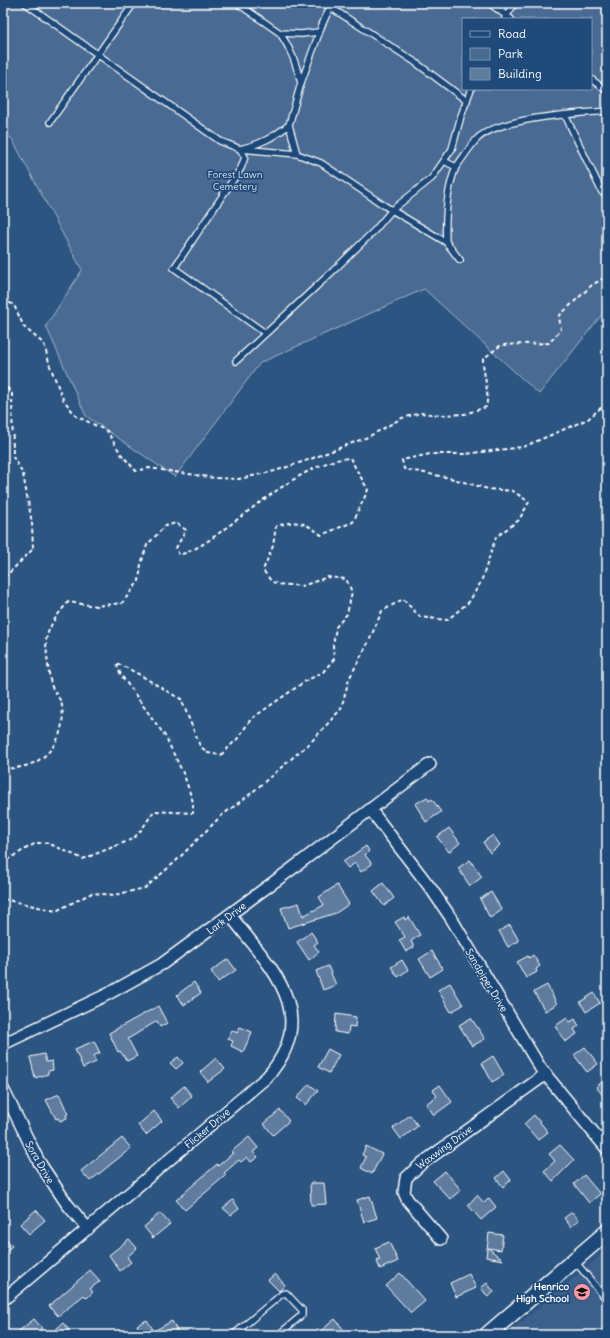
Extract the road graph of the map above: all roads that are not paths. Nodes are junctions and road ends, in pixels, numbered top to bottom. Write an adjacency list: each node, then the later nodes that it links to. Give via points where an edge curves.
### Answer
1 (25, 3): 10 (lane)
2 (134, 3): 10 (lane)
3 (237, 3): 9 (lane)
4 (489, 3): 7 (lane)
5 (515, 3): 7 (lane)
6 (331, 5): 8 (lane); 15 (lane)
7 (508, 18)
8 (319, 32): 9 (lane); 12 (lane)
9 (280, 34): 12 (lane, via 296,62)
10 (98, 56): 18 (lane); 20 (lane, via 220,141)
11 (592, 80): 14 (lane)
12 (301, 83): 19 (lane)
13 (471, 90): 15 (lane)
14 (607, 90)
15 (467, 101): 22 (lane, via 452,149)
16 (607, 111): 17 (lane)
17 (565, 115): 23 (lane, via 499,126 479,137); 24 (lane)
18 (50, 122)
19 (289, 125): 20 (lane, via 261,144); 21 (lane)
20 (240, 149): 21 (lane); 28 (lane, via 245,157 241,168 174,268)
21 (297, 154): 25 (lane, via 321,163)
22 (444, 161): 23 (lane); 25 (lane, via 432,178)
23 (456, 167): 26 (lane, via 450,179 447,201)
24 (602, 192)
25 (392, 210): 26 (lane); 28 (lane, via 333,271)
26 (446, 242): 27 (lane)
27 (460, 260)
28 (265, 333): 29 (lane)
29 (236, 361)
30 (430, 764): 31 (street, Lark Drive)
31 (370, 809): 32 (street, Lark Drive); 34 (street, Sandpiper Drive, via 451,918)
32 (230, 915): 33 (street, Lark Drive, via 143,975); 37 (street, Flicker Drive, via 278,978 288,998 292,1019 284,1054 267,1077)
33 (3, 1044)
34 (546, 1074): 36 (street, Sandpiper Drive); 39 (street, Waxwing Drive, via 408,1174 403,1186 407,1199)
35 (3, 1088): 37 (street, Sora Drive, via 39,1162 67,1204)
36 (607, 1149)
37 (88, 1229): 41 (street, Flicker Drive)
38 (607, 1232): 40 (main road)
39 (442, 1239)
40 (574, 1260): 42 (lane); 45 (main road)
41 (3, 1300)
42 (607, 1300)
43 (233, 1335): 44 (lane, via 286,1293 302,1310 302,1315)
44 (278, 1335)
45 (487, 1335)

